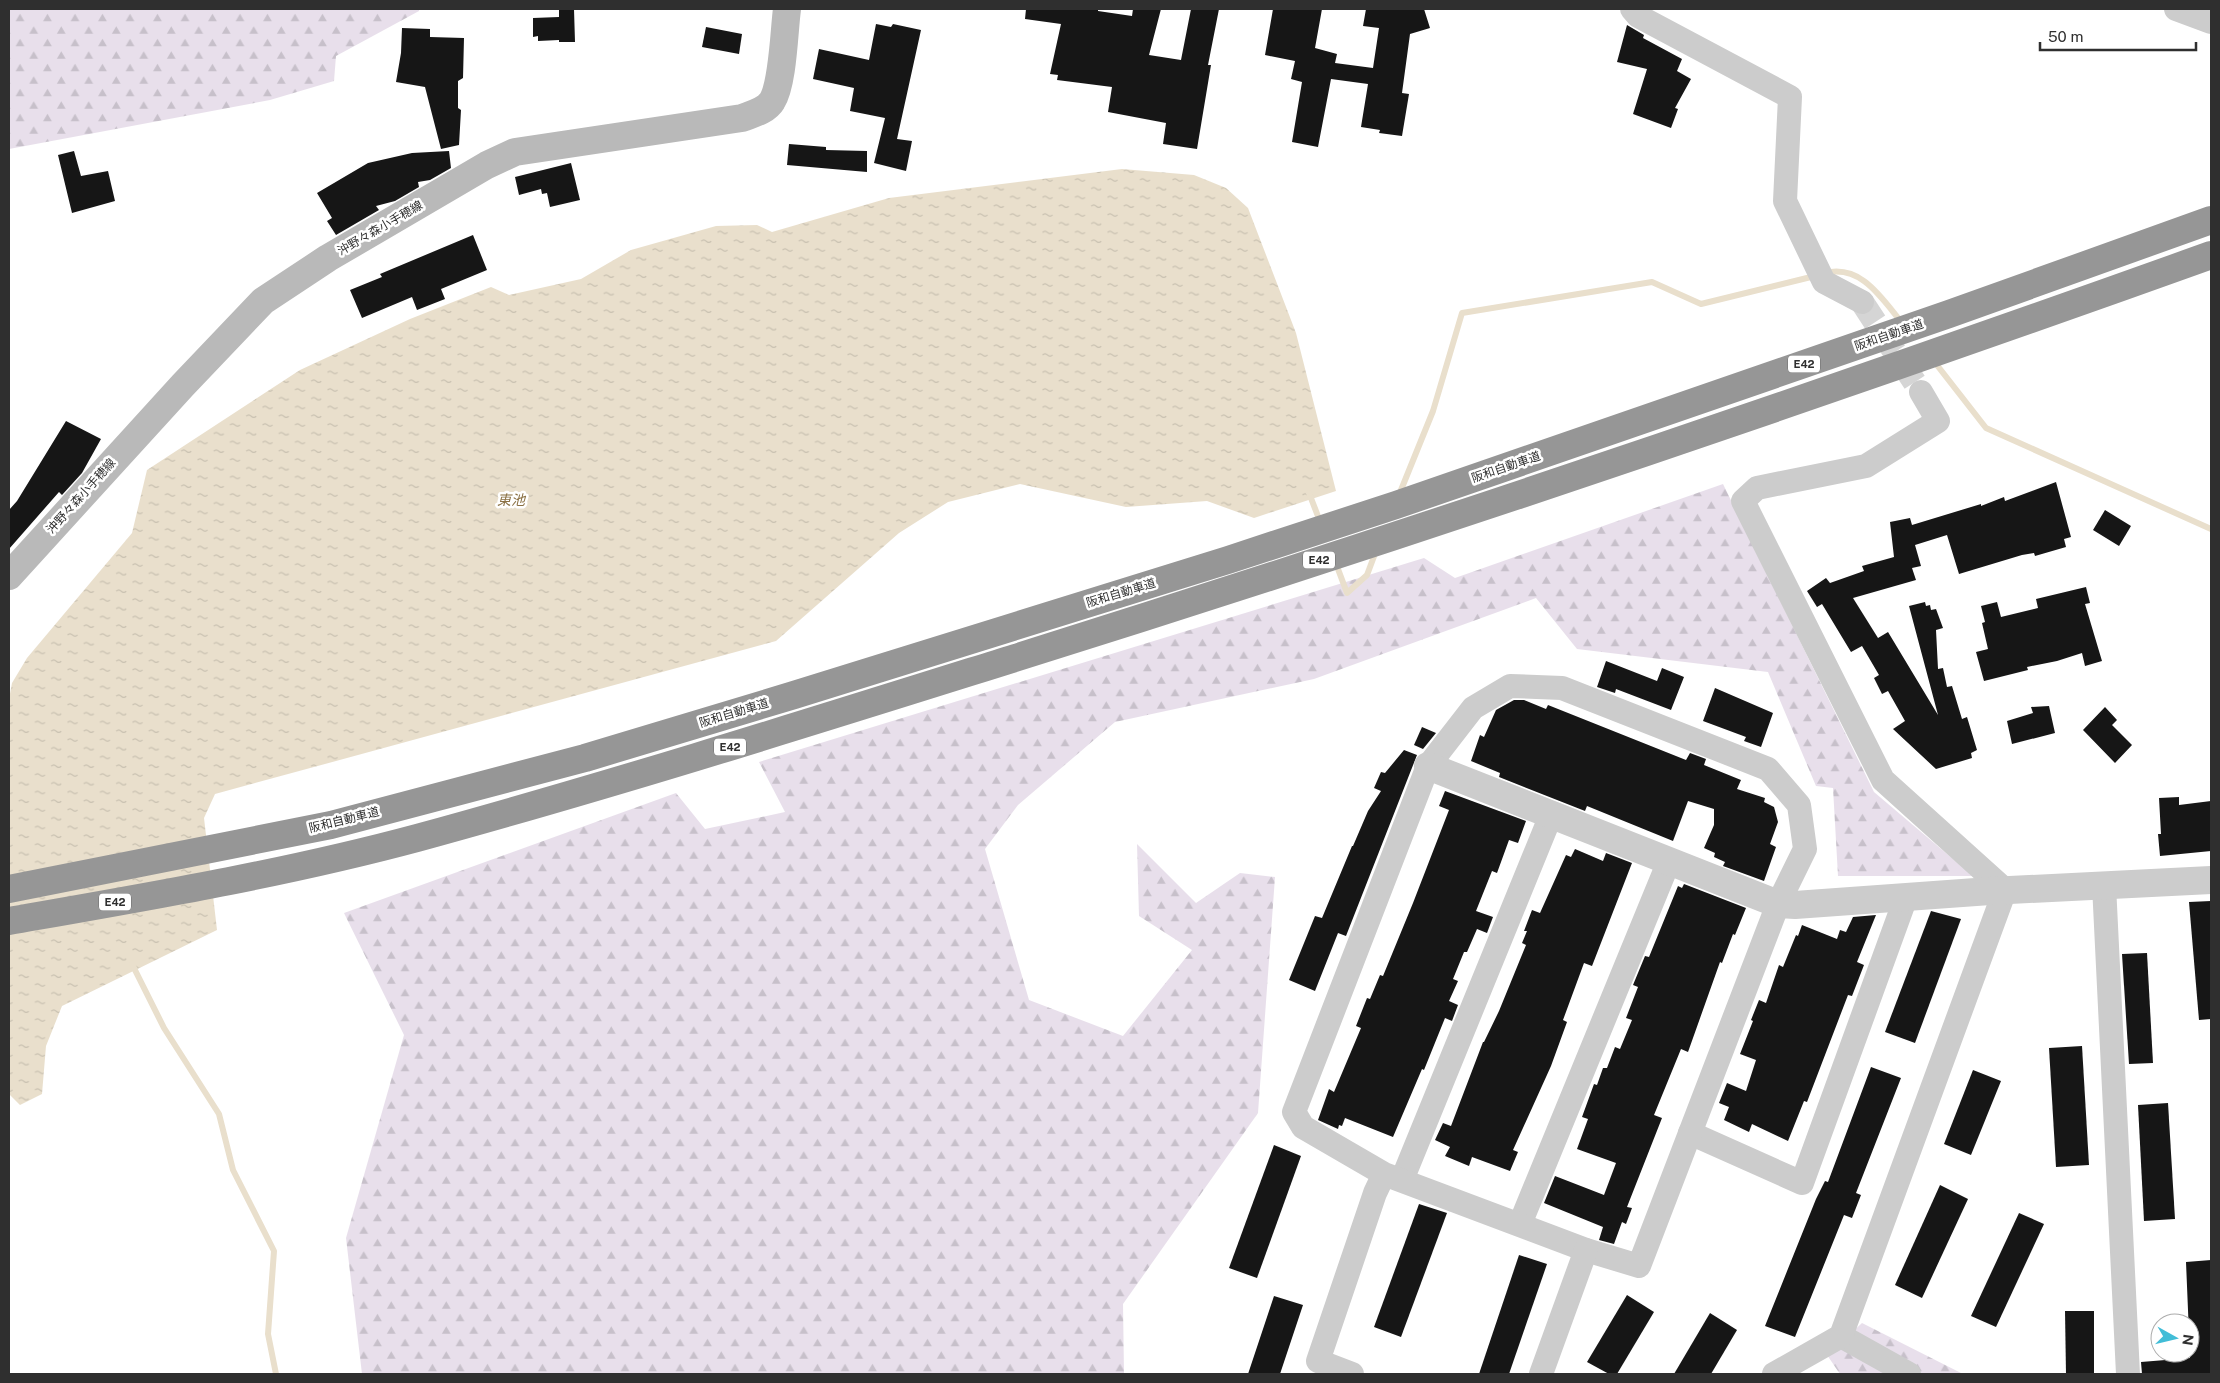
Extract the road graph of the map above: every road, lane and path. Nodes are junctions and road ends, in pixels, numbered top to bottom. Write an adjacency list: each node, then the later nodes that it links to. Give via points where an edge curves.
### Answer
1 (787, 9): 9 (main road, 沖野々森小手穂線, via 778,81 772,102 759,111 742,118 516,152 487,165 328,258 263,301)
2 (1632, 9): 7 (street, via 1638,16 1790,97 1785,201 1824,282)
3 (2176, 9): 4 (street)
4 (2211, 22)
5 (2211, 220): 15 (highway, 阪和自動車道 / E42, via 1949,314 1228,560 585,758 331,824)
6 (2211, 255): 19 (highway, E42, via 1892,369 1404,532 720,750 414,839 221,884)
7 (1862, 302)
8 (1921, 392): 16 (street, via 1938,420 1866,466 1757,488 1743,501 1883,780)
9 (9, 576)
10 (1428, 766): 11 (street); 18 (street, via 1473,708 1510,686 1562,688 1768,769 1799,805 1805,849); 21 (street, via 1294,1112 1303,1127)
11 (1551, 815): 12 (street); 21 (street)
12 (1669, 861): 18 (street); 22 (street)
13 (2211, 880): 14 (street)
14 (2104, 885): 16 (street); 29 (street)
15 (9, 889)
16 (2005, 890): 17 (street); 24 (street)
17 (1906, 897): 18 (street, via 1795,906); 20 (street, via 1802,1183)
18 (1778, 904): 20 (street)
19 (9, 921)
20 (1690, 1133): 23 (street, via 1639,1266)
21 (1393, 1177): 22 (street); 25 (street, via 1375,1193 1318,1361)
22 (1520, 1224): 23 (street)
23 (1586, 1250): 26 (street)
24 (1841, 1336): 27 (street); 28 (street)
25 (1352, 1374)
26 (1541, 1374)
27 (1774, 1374)
28 (1909, 1374)
29 (2128, 1374)

